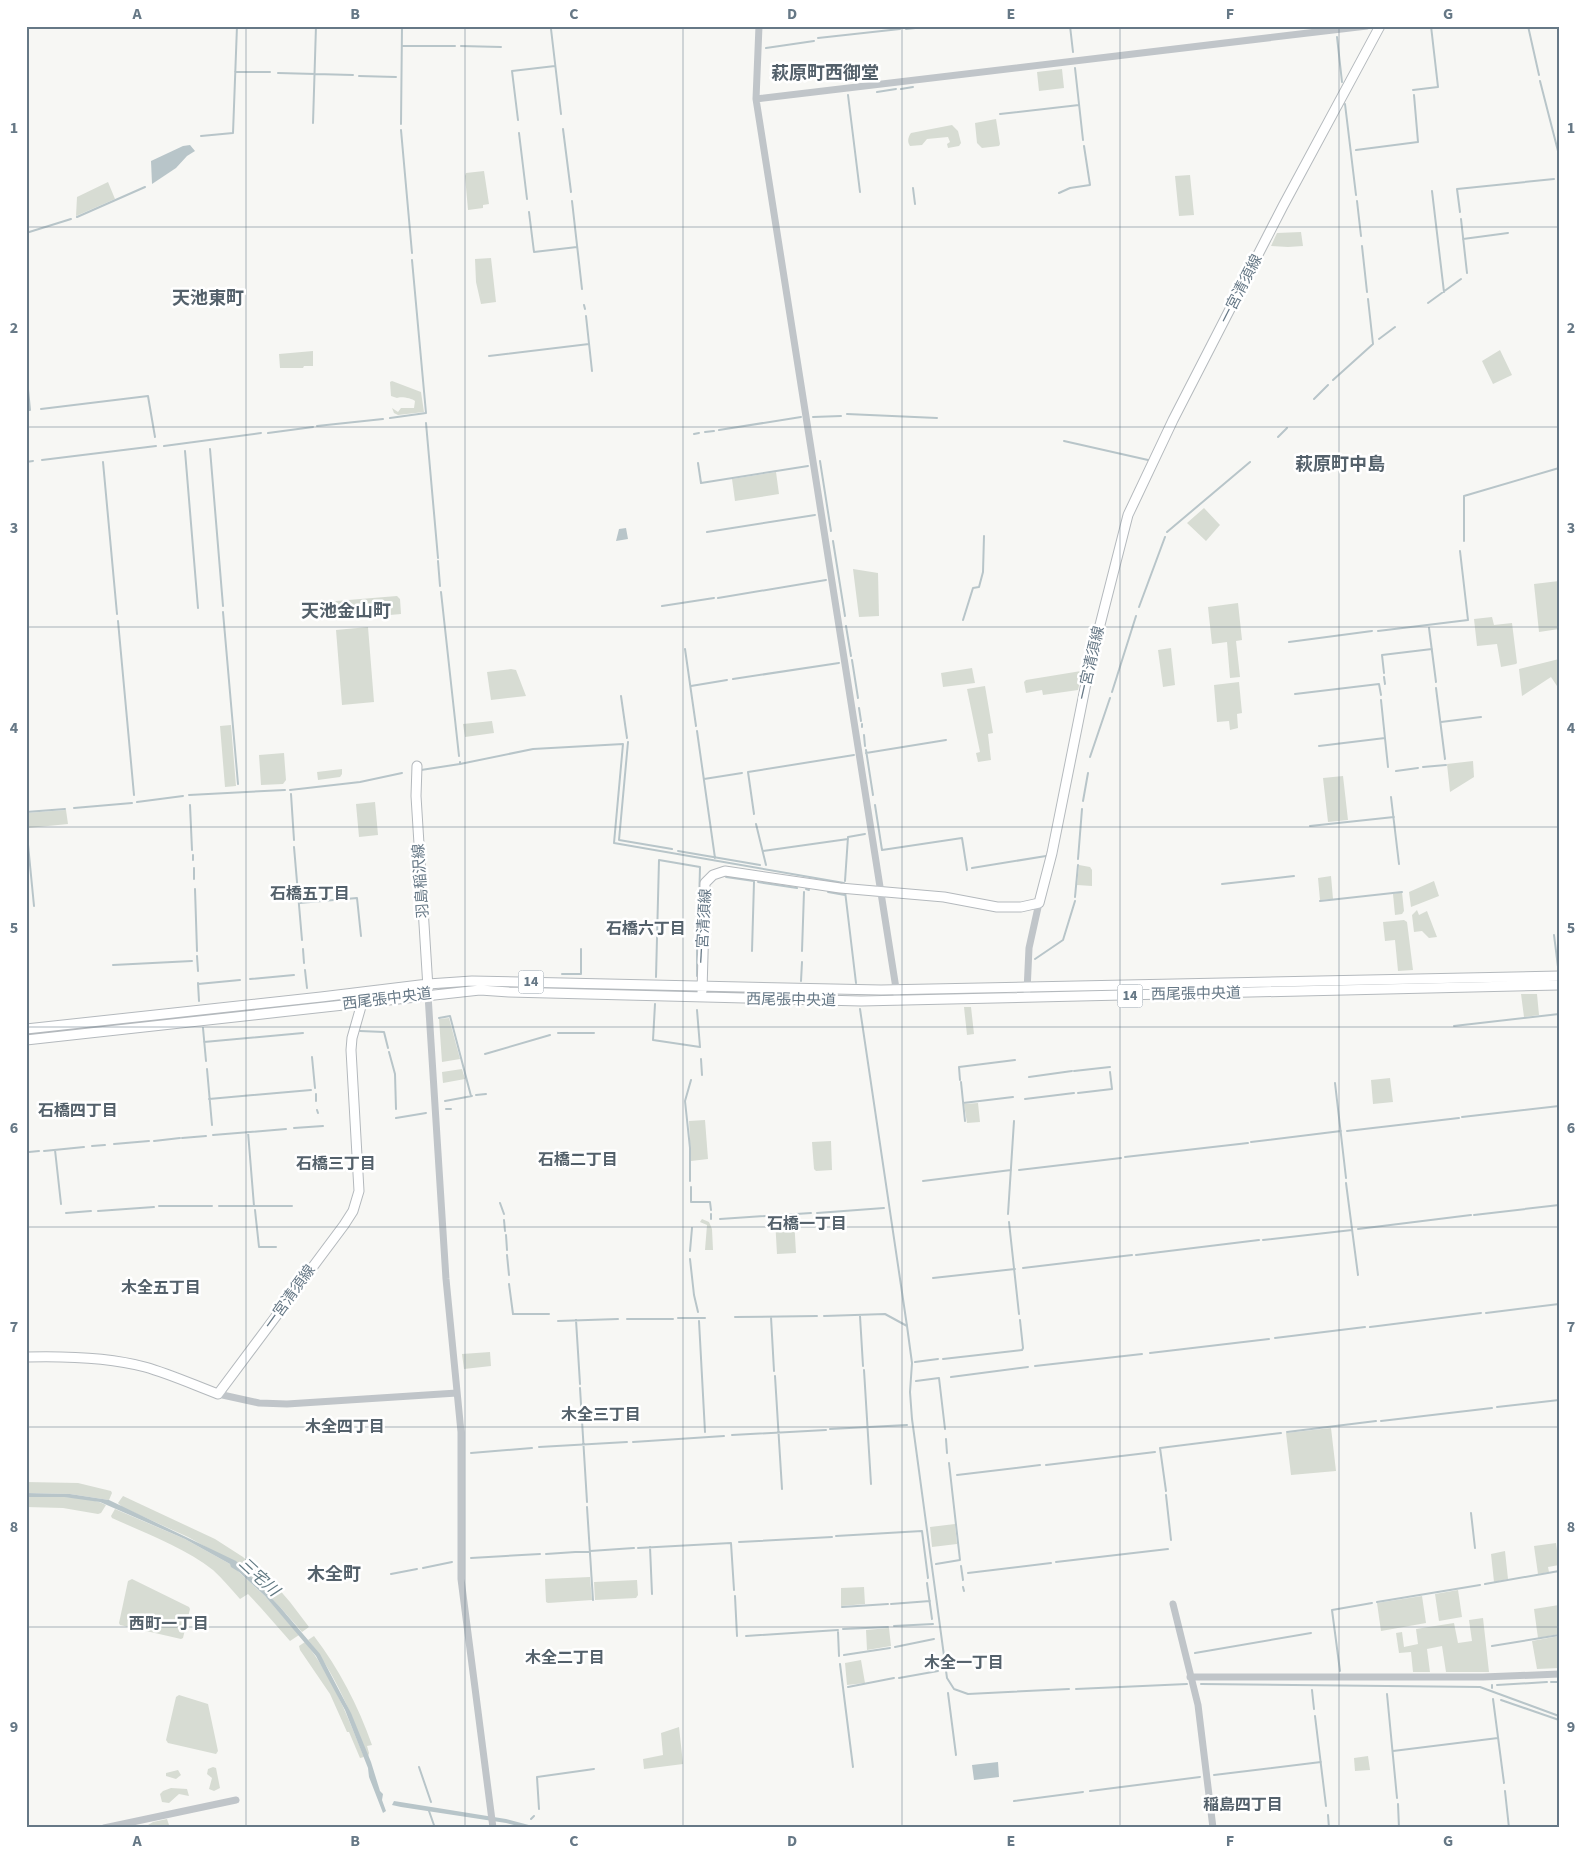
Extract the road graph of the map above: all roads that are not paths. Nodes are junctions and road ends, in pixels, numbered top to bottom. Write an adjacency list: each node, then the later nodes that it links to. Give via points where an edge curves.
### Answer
1 (759, 26): 4 (street)
2 (1366, 26): 4 (street)
3 (1380, 26): 7 (main road, 一宮清須線, via 1283,206 1128,515 1089,668 1052,854)
4 (756, 99): 6 (street)
5 (417, 766): 9 (main road, 羽島稲沢線, via 416,796)
6 (881, 892): 7 (main road, 一宮清須線, via 944,897 996,907); 11 (main road, 一宮清須線, via 725,871 713,875 705,883); 13 (street)
7 (1039, 903): 12 (street, via 1029,948)
8 (1559, 976): 12 (main road, 西尾張中央道 / 14)
9 (428, 984): 11 (main road, 西尾張中央道 / 14, via 472,981); 14 (main road, 羽島稲沢線); 19 (main road, 西尾張中央道 / 14)
10 (1559, 984): 16 (main road, 西尾張中央道 / 14)
11 (702, 985): 13 (main road, 西尾張中央道 / 14); 15 (main road, 一宮清須線)
12 (1027, 986): 13 (main road, 西尾張中央道 / 14); 16 (street)
13 (897, 989): 17 (street)
14 (428, 995): 15 (main road, 西尾張中央道 / 14, via 480,990); 18 (main road, 西尾張中央道 / 14); 23 (street, via 445,1269)
15 (701, 998): 17 (main road, 西尾張中央道 / 14)
16 (1026, 999): 17 (main road, 西尾張中央道 / 14)
17 (898, 1001)
18 (362, 1003): 20 (main road, 西尾張中央道 / 14); 22 (main road, 一宮清須線, via 350,1050 358,1199 344,1224)
19 (26, 1029)
20 (26, 1040)
21 (26, 1357): 22 (main road, via 76,1358 135,1365)
22 (218, 1394): 23 (street, via 259,1403 287,1404)
23 (457, 1394): 28 (street, via 461,1454 461,1579)
24 (1173, 1604): 26 (street)
25 (1559, 1674): 26 (street, via 1483,1678)
26 (1190, 1677): 30 (street, via 1202,1728)
27 (236, 1800): 29 (street)
28 (492, 1821)
29 (104, 1828)
30 (1213, 1828)

